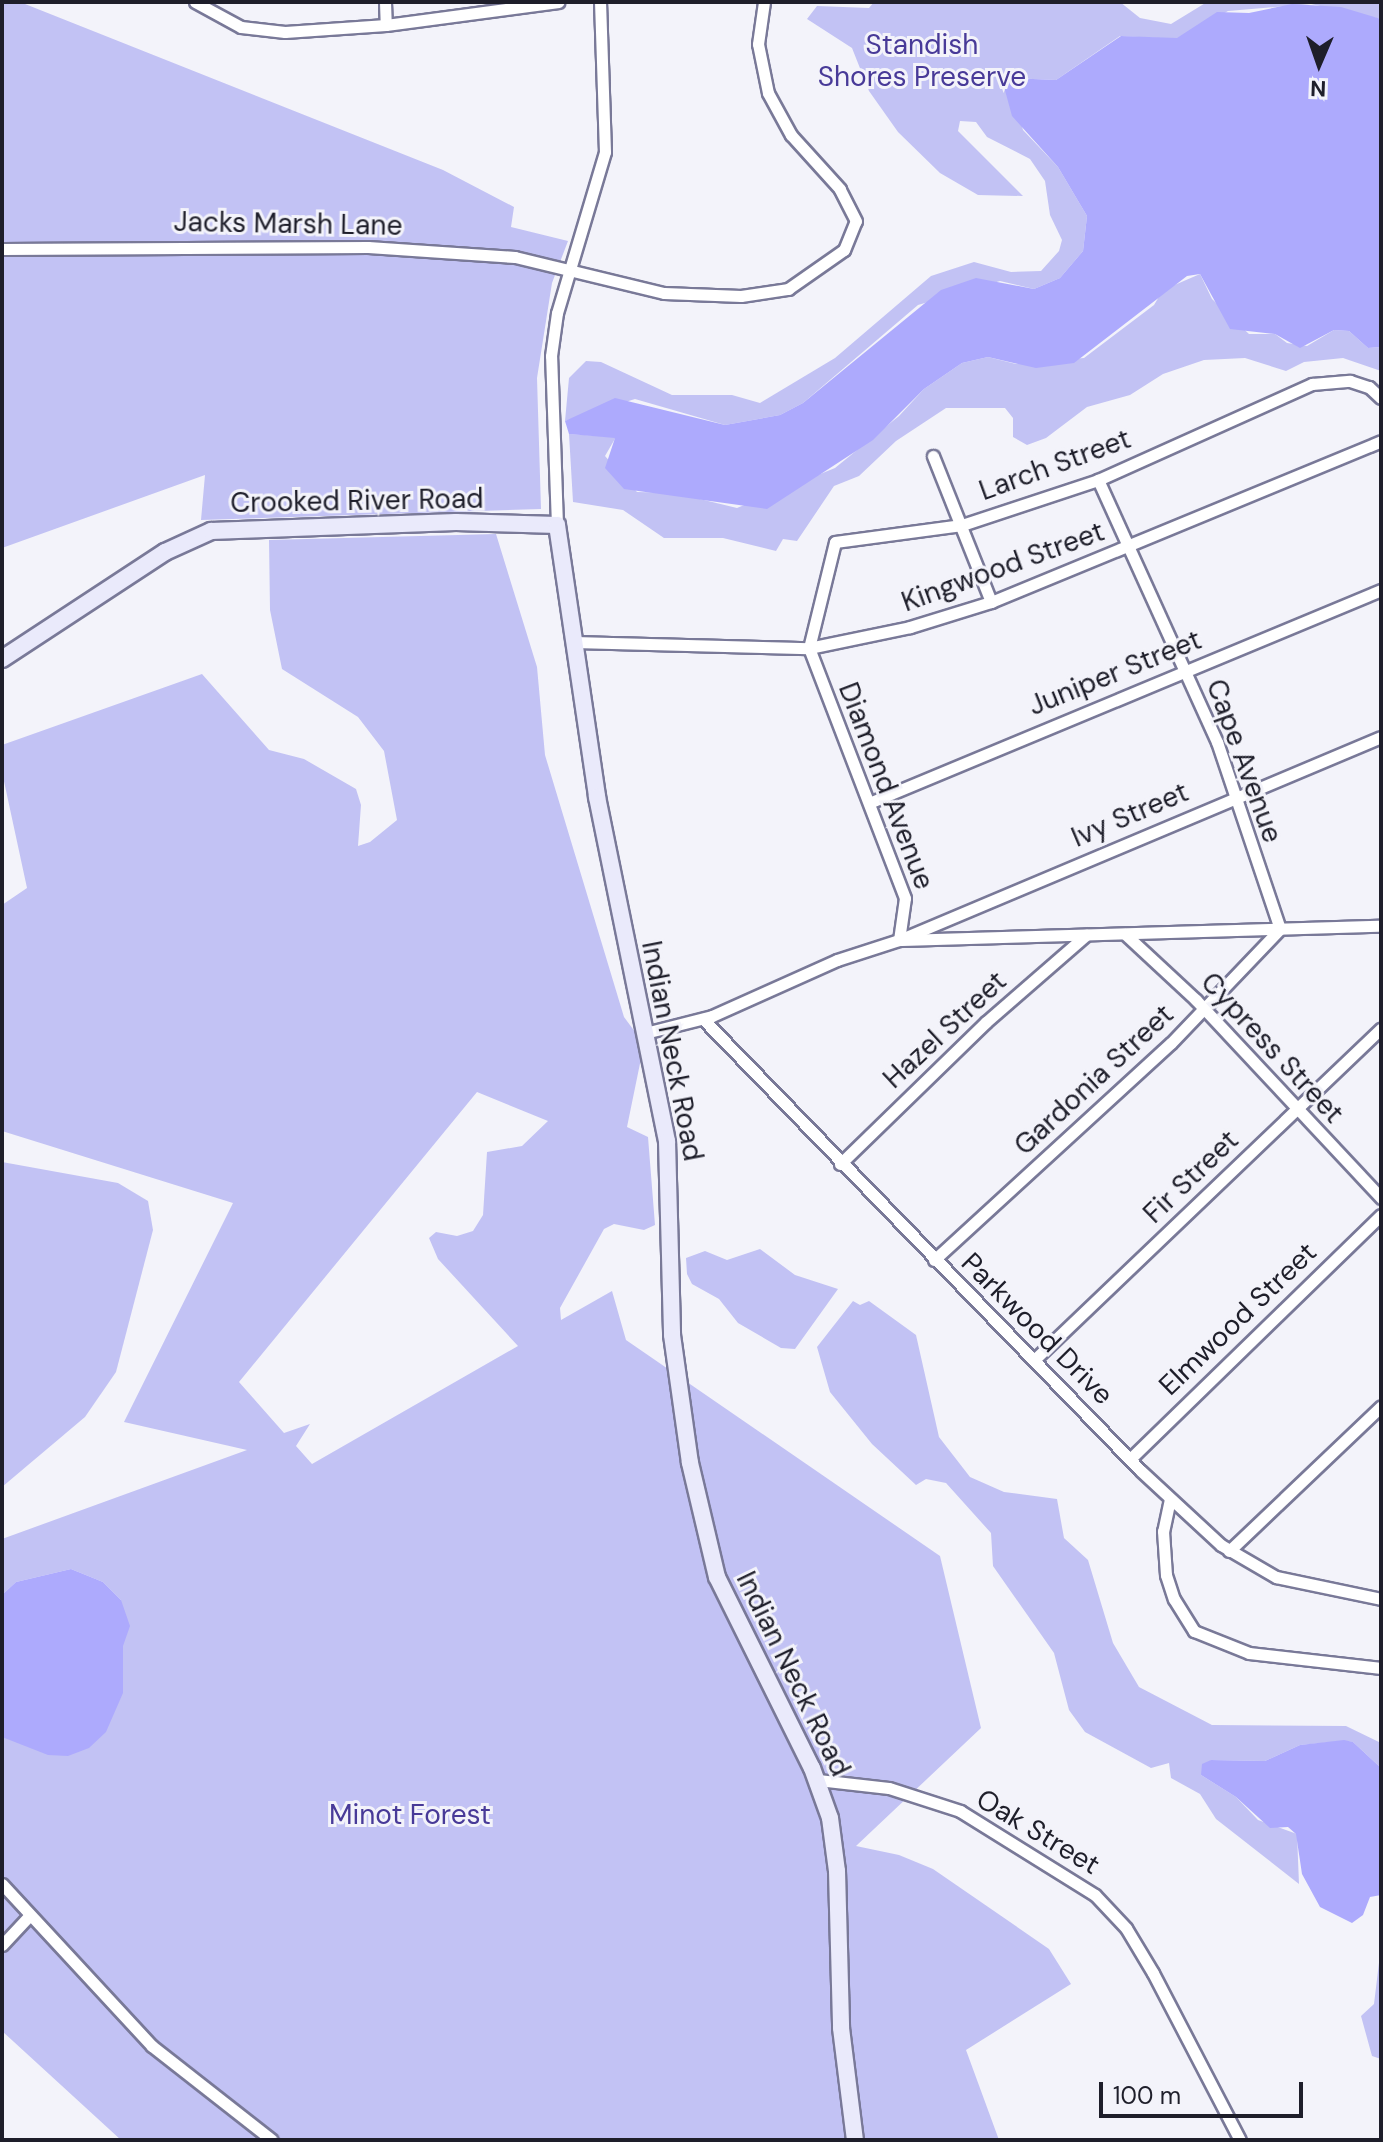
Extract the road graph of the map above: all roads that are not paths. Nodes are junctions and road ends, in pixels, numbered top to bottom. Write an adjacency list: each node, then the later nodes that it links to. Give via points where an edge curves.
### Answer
1 (195, 2): 6 (street, via 226,22 260,31)
2 (385, 2): 6 (street)
3 (558, 2): 6 (street)
4 (600, 2): 8 (street, Indian Neck Road, via 605,152)
5 (764, 2): 8 (street, Jacks Marsh Lane, via 758,44 768,93 791,135 840,189 853,212 856,230 844,250 780,291 720,296 664,293)
6 (386, 25)
7 (2, 249): 8 (street, Jacks Marsh Lane, via 354,246 508,256)
8 (571, 271): 13 (street, Indian Neck Road, via 551,356)
9 (1381, 398): 12 (street, Larch Street, via 1350,381 1312,384)
10 (1381, 441): 15 (street, Kingwood Street)
11 (933, 456): 14 (street)
12 (1098, 480): 14 (street, Larch Street); 15 (street, Cape Avenue)
13 (557, 525): 18 (street, Indian Neck Road); 20 (street, Crooked River Road, via 456,522 211,531 165,552)
14 (962, 525): 17 (street); 19 (street, Larch Street, via 835,542)
15 (1131, 546): 17 (street, Kingwood Street); 21 (street, Cape Avenue)
16 (1381, 590): 21 (street, Juniper Street)
17 (991, 602): 19 (street, Kingwood Street, via 910,627)
18 (574, 642): 19 (street, Kingwood Street); 33 (street, Indian Neck Road, via 602,822)
19 (809, 648): 24 (street, Diamond Avenue)
20 (2, 659)
21 (1186, 670): 23 (street, Cape Avenue); 24 (street, Juniper Street)
22 (1381, 737): 23 (street, Ivy Street)
23 (1238, 796): 26 (street, Cape Avenue, via 1263,891); 29 (street, Ivy Street)
24 (869, 803): 29 (street, Diamond Avenue, via 905,898)
25 (1381, 926): 26 (street)
26 (1280, 929): 27 (street); 30 (street, Gardonia Street)
27 (1125, 934): 28 (street); 30 (street, Cypress Street)
28 (1086, 935): 29 (street); 35 (street, Hazel Street, via 986,1022)
29 (899, 940): 31 (street, via 837,960)
30 (1205, 1009): 34 (street, Cypress Street); 38 (street, Gardonia Street)
31 (703, 1019): 33 (street); 35 (street, Parkwood Drive)
32 (1381, 1028): 34 (street, Fir Street)
33 (645, 1033): 46 (street, Indian Neck Road, via 668,1152 672,1335 700,1514 723,1593)
34 (1297, 1110): 36 (street, Cypress Street); 39 (street, Fir Street)
35 (840, 1164): 38 (street, Parkwood Drive)
36 (1381, 1198)
37 (1381, 1215): 41 (street, Elmwood Street)
38 (934, 1260): 39 (street, Parkwood Drive)
39 (1034, 1360): 41 (street, Parkwood Drive)
40 (1381, 1406): 43 (street)
41 (1130, 1459): 42 (street, Parkwood Drive)
42 (1170, 1499): 43 (street, Parkwood Drive); 45 (street, via 1163,1531 1166,1575 1181,1614 1194,1631 1249,1653)
43 (1229, 1551): 44 (street, Parkwood Drive, via 1285,1580)
44 (1379, 1596)
45 (1381, 1668)
46 (818, 1780): 51 (street, Indian Neck Road, via 836,1856 839,2003); 52 (street, Oak Street, via 889,1788 960,1811 1095,1895 1126,1928 1153,1973)
47 (2, 1884): 48 (street)
48 (29, 1916): 49 (street); 50 (street, via 152,2046)
49 (2, 1945)
50 (272, 2140)
51 (855, 2140)
52 (1240, 2140)

